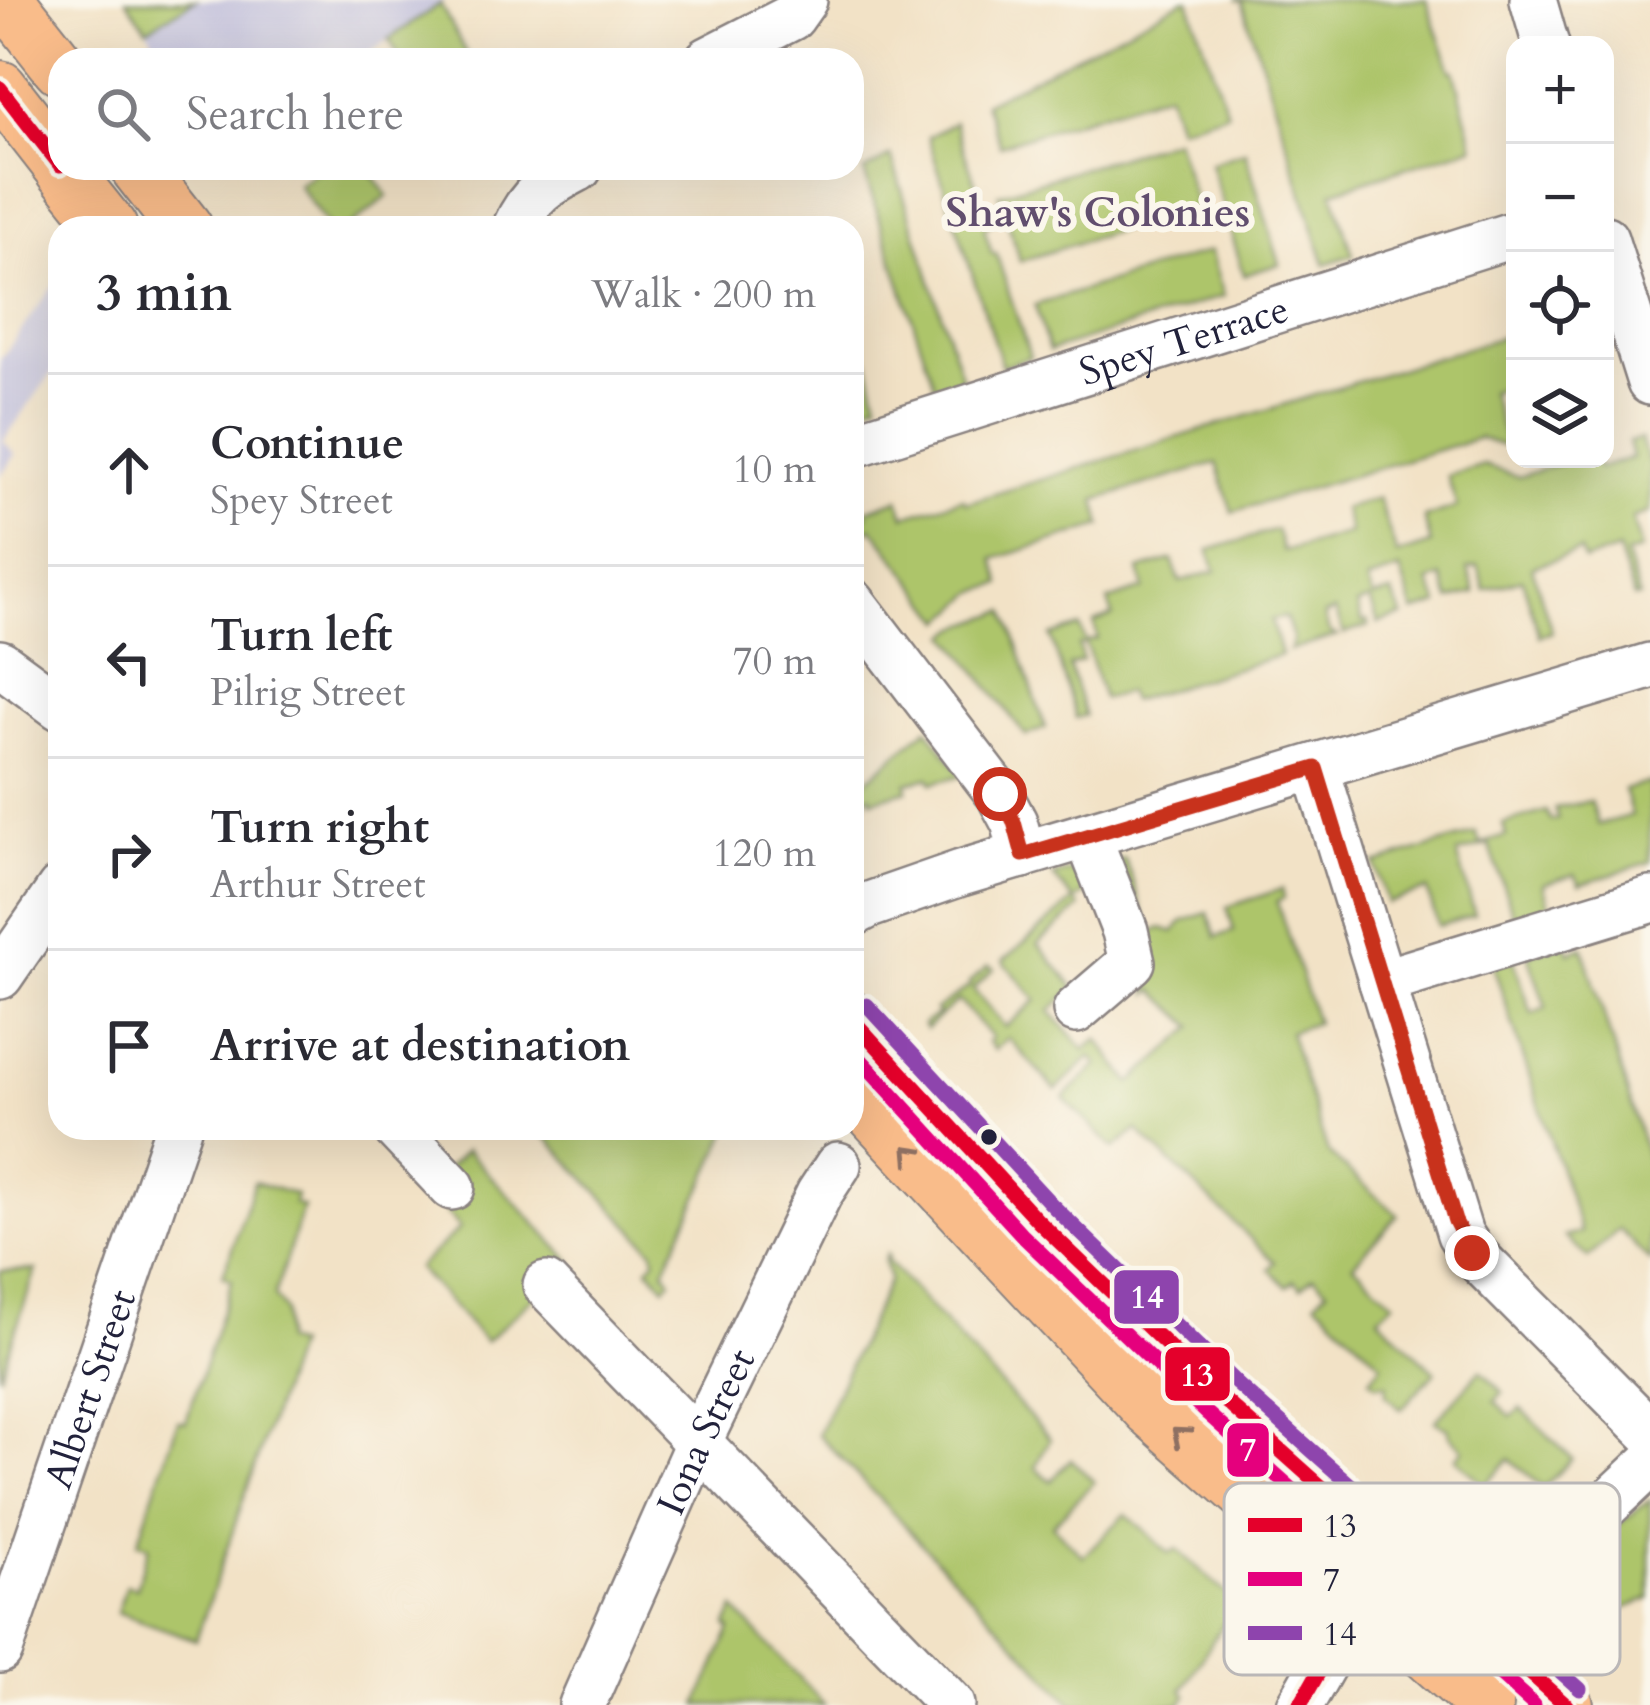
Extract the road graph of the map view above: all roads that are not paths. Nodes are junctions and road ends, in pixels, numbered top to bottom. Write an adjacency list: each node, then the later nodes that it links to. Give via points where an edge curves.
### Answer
1 (8, 0): 6 (main road)
2 (804, 0): 5 (street, via 792,17)
3 (1533, 0): 4 (street)
4 (1543, 36)
5 (731, 48)
6 (48, 52)
7 (0, 88): 8 (main road)
8 (48, 149)
9 (72, 180): 12 (main road)
10 (147, 180): 13 (main road)
11 (556, 180): 14 (street)
12 (101, 216)
13 (176, 216)
14 (521, 216)
15 (1506, 237): 18 (street, Spey Terrace)
16 (1609, 252): 17 (street)
17 (1650, 382)
18 (864, 441)
19 (864, 618): 25 (street, via 1000,794)
20 (0, 663): 22 (street)
21 (1650, 667): 23 (street)
22 (48, 698)
23 (1316, 768): 24 (street); 30 (street)
24 (1088, 837): 25 (street); 31 (street, via 1132,962)
25 (1023, 855): 28 (street)
26 (1650, 900): 30 (street)
27 (48, 906): 29 (street)
28 (864, 907)
29 (0, 976)
30 (1382, 982): 39 (street, via 1460,1234)
31 (1076, 1010)
32 (864, 1032): 43 (main road, via 1038,1221)
33 (864, 1103): 42 (main road, one-way to 33, via 1150,1408)
34 (174, 1140): 45 (street, Albert Street)
35 (408, 1140): 37 (street)
36 (838, 1165): 40 (street, Iona Street)
37 (452, 1186)
38 (546, 1285): 40 (street)
39 (1650, 1432)
40 (698, 1443): 49 (street, Iona Street); 50 (street)
41 (1650, 1464): 44 (street)
42 (1235, 1483)
43 (1315, 1483)
44 (1620, 1491)
45 (0, 1650)
46 (1317, 1675): 51 (street)
47 (1452, 1675): 52 (main road)
48 (1531, 1675): 53 (main road)
49 (582, 1705)
50 (952, 1705)
51 (1300, 1705)
52 (1486, 1705)
53 (1566, 1705)

